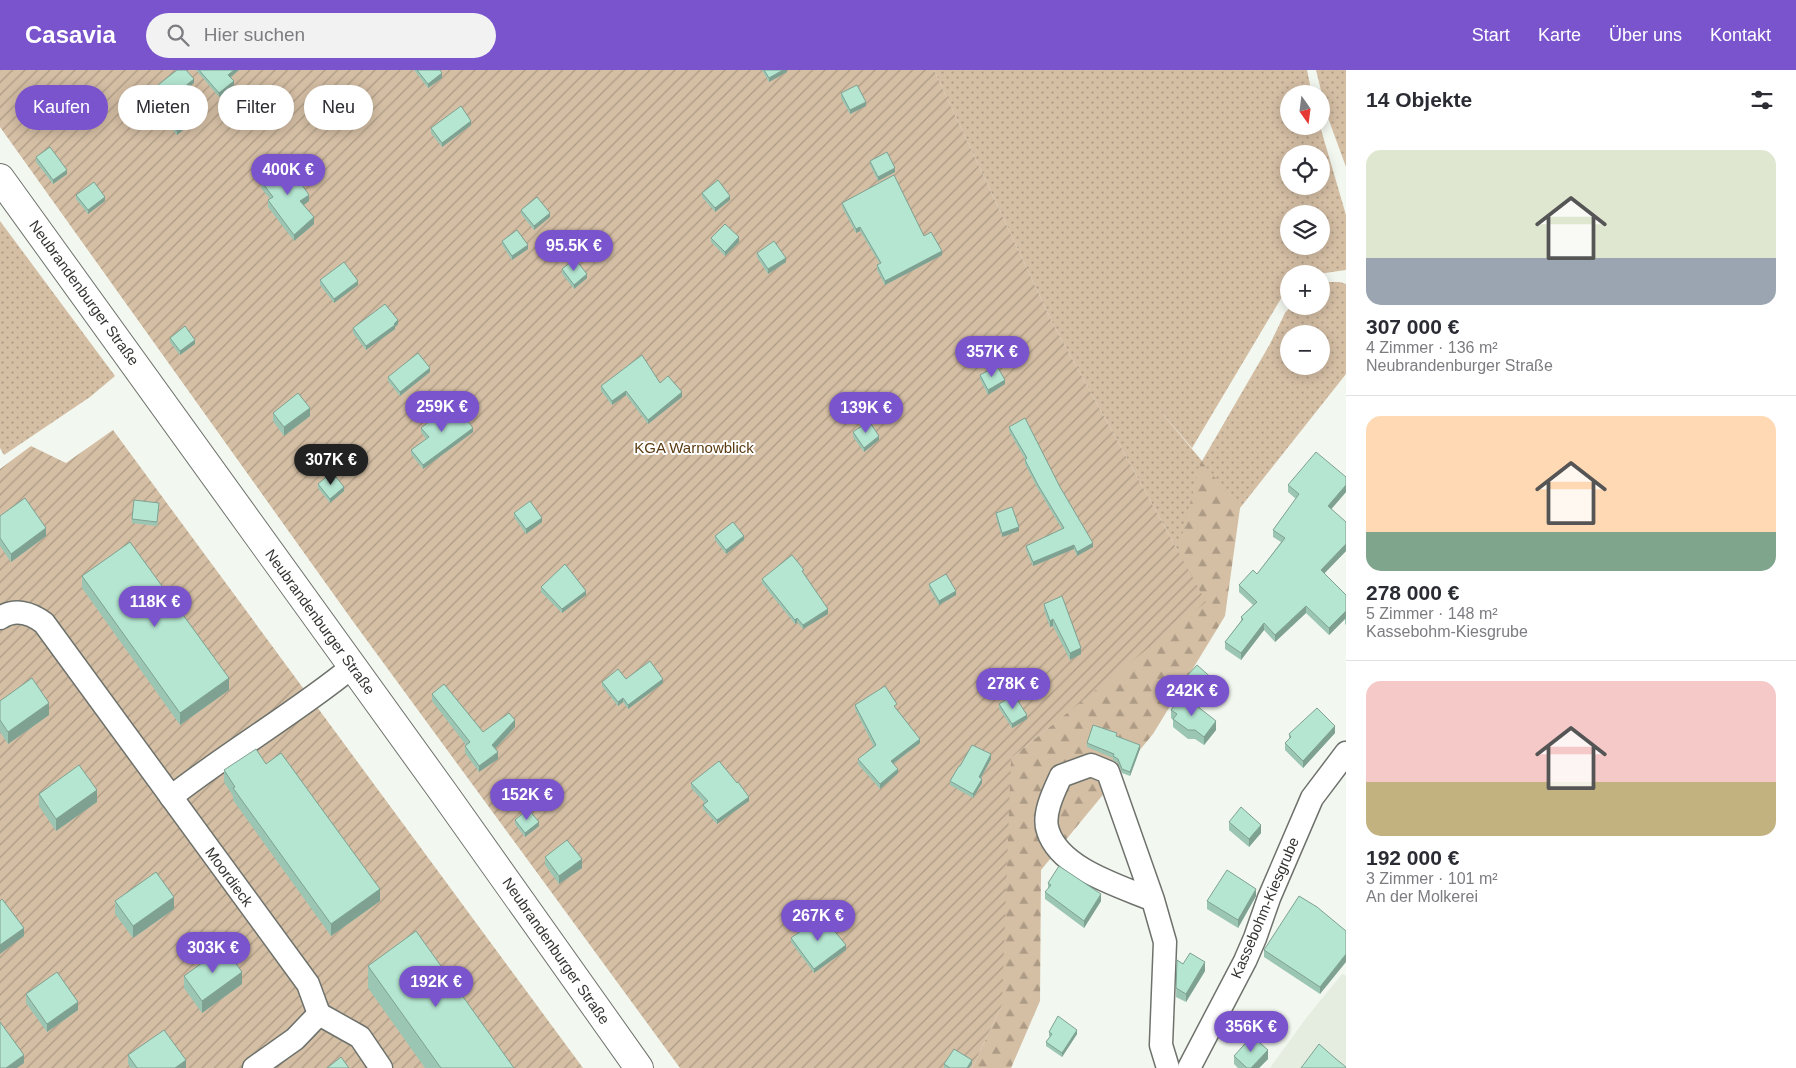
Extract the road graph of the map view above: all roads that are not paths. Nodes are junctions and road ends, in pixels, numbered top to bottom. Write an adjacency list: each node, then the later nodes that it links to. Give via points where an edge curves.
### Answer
1 (0, 178): 3 (main road, Neubrandenburger Straße)
2 (0, 618): 5 (street, Moordieck, via 20,612 35,616 44,623)
3 (352, 667): 5 (street); 10 (main road, Neubrandenburger Straße)
4 (1346, 753): 12 (street, Kassebohm-Kiesgrube, via 1312,798 1245,961)
5 (171, 797): 7 (street, Moordieck, via 308,984)
6 (1153, 900): 6 (street, via 1078,868 1060,852 1047,830 1048,806 1061,776 1091,765 1108,772); 11 (street, via 1165,942 1161,1045)
7 (319, 1014): 8 (street, via 295,1039); 9 (street, via 360,1037)
8 (254, 1068)
9 (381, 1068)
10 (639, 1068)
11 (1168, 1068)
12 (1189, 1068)

